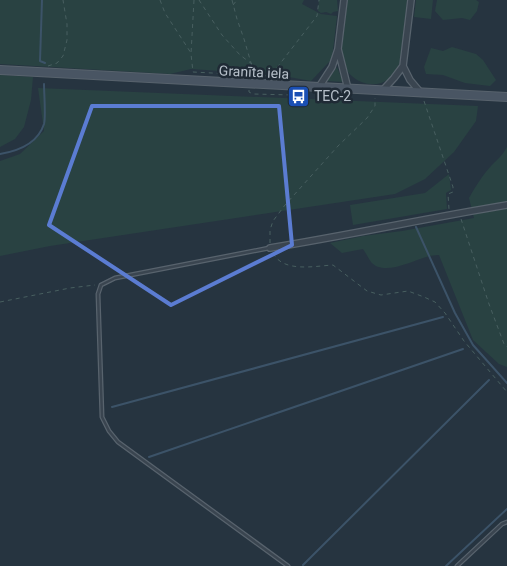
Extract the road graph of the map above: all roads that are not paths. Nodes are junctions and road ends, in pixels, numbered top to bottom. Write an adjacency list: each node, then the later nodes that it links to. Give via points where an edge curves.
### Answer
1 (344, 0): 3 (street)
2 (411, 0): 4 (street)
3 (338, 49): 6 (street, via 332,67); 7 (street)
4 (403, 66): 8 (street); 9 (street)
5 (0, 70): 6 (main road, Granīta iela)
6 (319, 87): 7 (main road, Granīta iela)
7 (348, 89): 8 (main road, Granīta iela)
8 (379, 90): 9 (main road, Granīta iela)
9 (422, 93): 10 (main road, Granīta iela)
10 (507, 97)
11 (507, 205): 12 (street)
12 (270, 248): 14 (lane, via 115,278 101,285 98,294 102,417 118,442)
13 (507, 522): 15 (lane)
14 (288, 566)
15 (457, 566)

